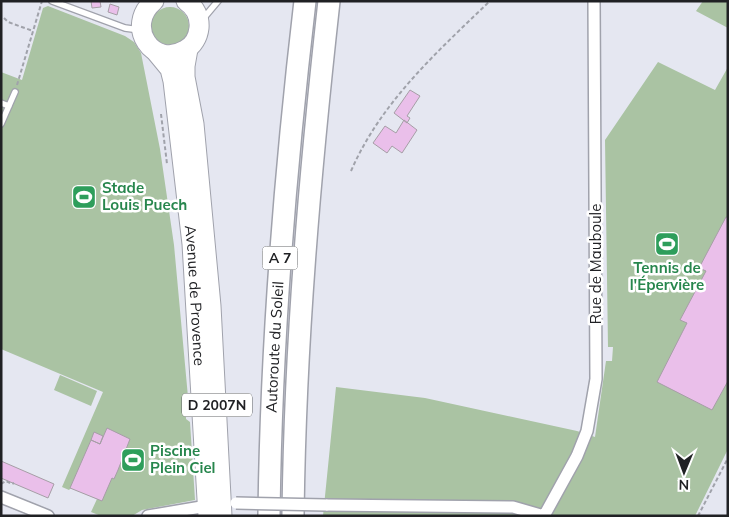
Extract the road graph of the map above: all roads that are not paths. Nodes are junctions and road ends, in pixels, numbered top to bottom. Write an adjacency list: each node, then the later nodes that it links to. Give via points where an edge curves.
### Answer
1 (52, 1): 9 (lane, via 126,28)
2 (218, 1): 8 (lane)
3 (305, 1): 20 (highway, Autoroute du Soleil / A 7, via 278,282)
4 (329, 1): 21 (highway, Autoroute du Soleil / A 7, via 302,284)
5 (594, 1): 22 (street, Rue de Mauboule, via 596,379 588,430)
6 (150, 3): 9 (main road, via 143,13)
7 (191, 3): 8 (main road)
8 (199, 24): 10 (main road, Avenue de Provence, via 197,38)
9 (141, 30): 11 (main road, Avenue de Provence, via 144,39)
10 (188, 49): 11 (main road, via 173,55); 17 (main road, Avenue de Provence / D 2007N, via 185,77 194,124 211,306)
11 (156, 52): 17 (main road, Avenue de Provence / D 2007N, via 170,69 173,81)
12 (15, 92): 14 (lane)
13 (1, 103): 14 (lane)
14 (9, 106): 15 (lane)
15 (1, 124)
16 (1, 497): 18 (street)
17 (219, 509): 19 (street, Rue de Mauboule); 22 (street, Rue de Mauboule, bridge, via 326,505 514,508)
18 (48, 516)
19 (148, 516)
20 (269, 516)
21 (293, 516)
22 (544, 516)

